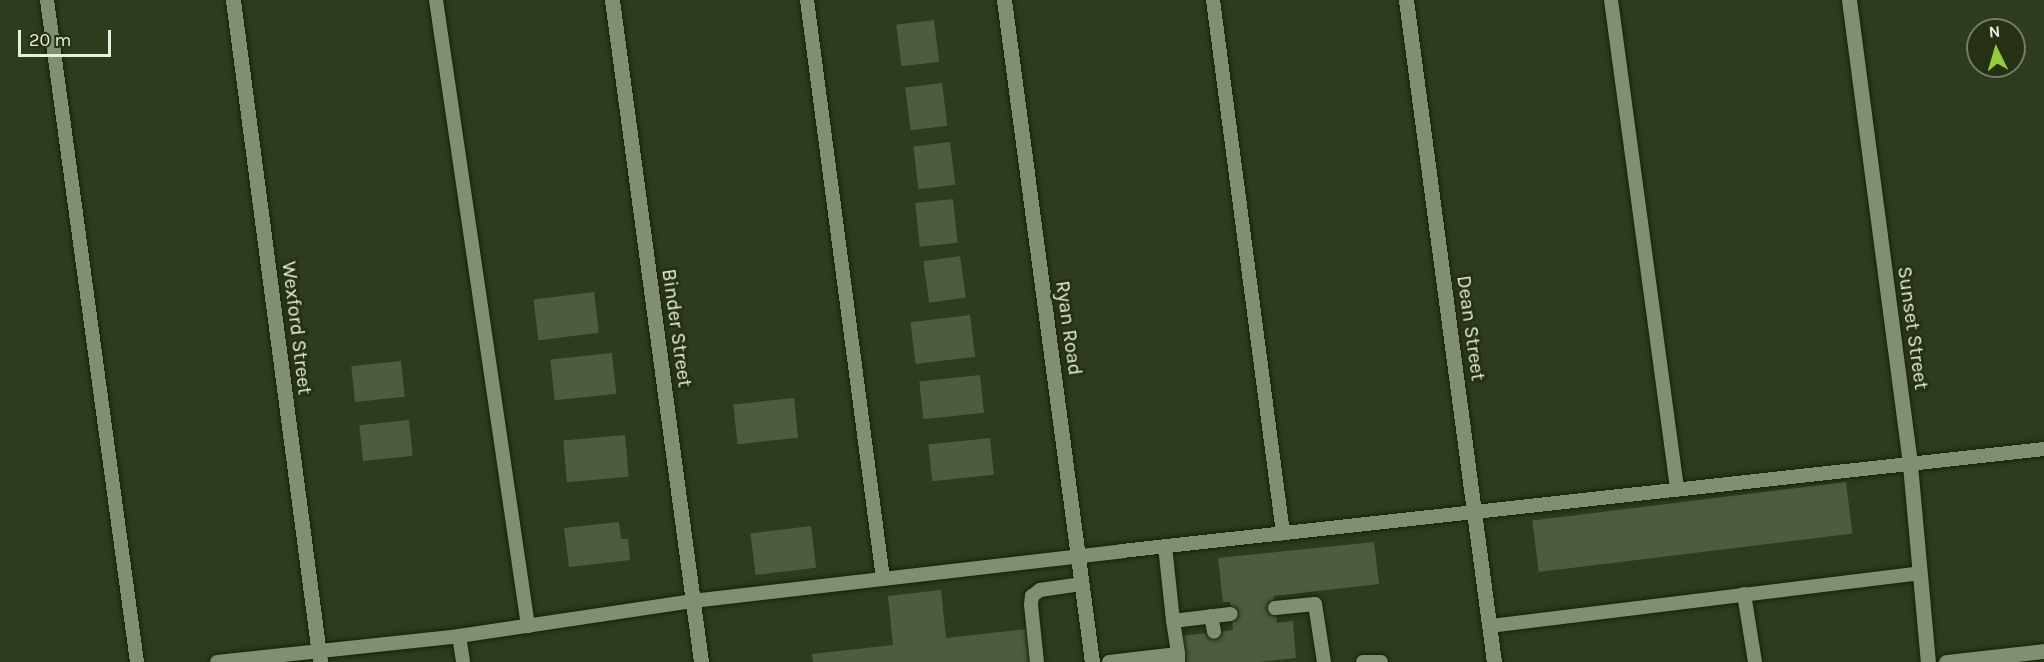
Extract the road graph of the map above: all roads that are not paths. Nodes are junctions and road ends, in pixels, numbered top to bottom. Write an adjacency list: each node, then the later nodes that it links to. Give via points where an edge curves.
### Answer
1 (47, 0): 34 (lane)
2 (232, 0): 32 (street, Wexford Street)
3 (436, 0): 27 (lane)
4 (612, 0): 22 (street, Binder Street)
5 (807, 0): 19 (lane)
6 (1004, 0): 17 (street, Ryan Road)
7 (1213, 0): 15 (lane)
8 (1406, 0): 14 (street, Dean Street)
9 (1611, 0): 13 (lane)
10 (1849, 0): 12 (street, Sunset Street)
11 (2044, 449): 12 (lane)
12 (1910, 465): 13 (lane); 18 (street, Sunset Street)
13 (1677, 490): 14 (lane)
14 (1474, 511): 15 (lane); 28 (street, Dean Street)
15 (1283, 533): 16 (lane)
16 (1165, 546): 17 (lane); 26 (lane)
17 (1078, 556): 19 (lane); 20 (street, Ryan Road)
18 (1920, 573): 21 (lane); 46 (street, Sunset Street)
19 (883, 579): 22 (lane)
20 (1081, 584): 38 (lane, via 1040,590 1032,596); 39 (street, Ryan Road)
21 (1744, 594): 28 (lane); 45 (lane)
22 (693, 601): 27 (lane); 37 (street, Binder Street)
23 (1275, 608): 41 (lane, via 1315,604)
24 (1231, 614): 25 (lane)
25 (1211, 616): 26 (lane); 29 (lane)
26 (1173, 621): 33 (lane)
27 (528, 626): 30 (lane)
28 (1490, 626): 44 (street, Dean Street)
29 (1214, 632)
30 (459, 636): 32 (lane); 36 (lane)
31 (2044, 651): 47 (street)
32 (319, 657): 35 (lane)
33 (1178, 658): 40 (lane)
34 (137, 662)
35 (217, 662)
36 (463, 662)
37 (701, 662)
38 (1037, 662)
39 (1092, 662)
40 (1109, 662)
41 (1323, 662)
42 (1363, 662): 43 (lane)
43 (1382, 662)
44 (1494, 662)
45 (1755, 662)
46 (1928, 662)
47 (1946, 662)

